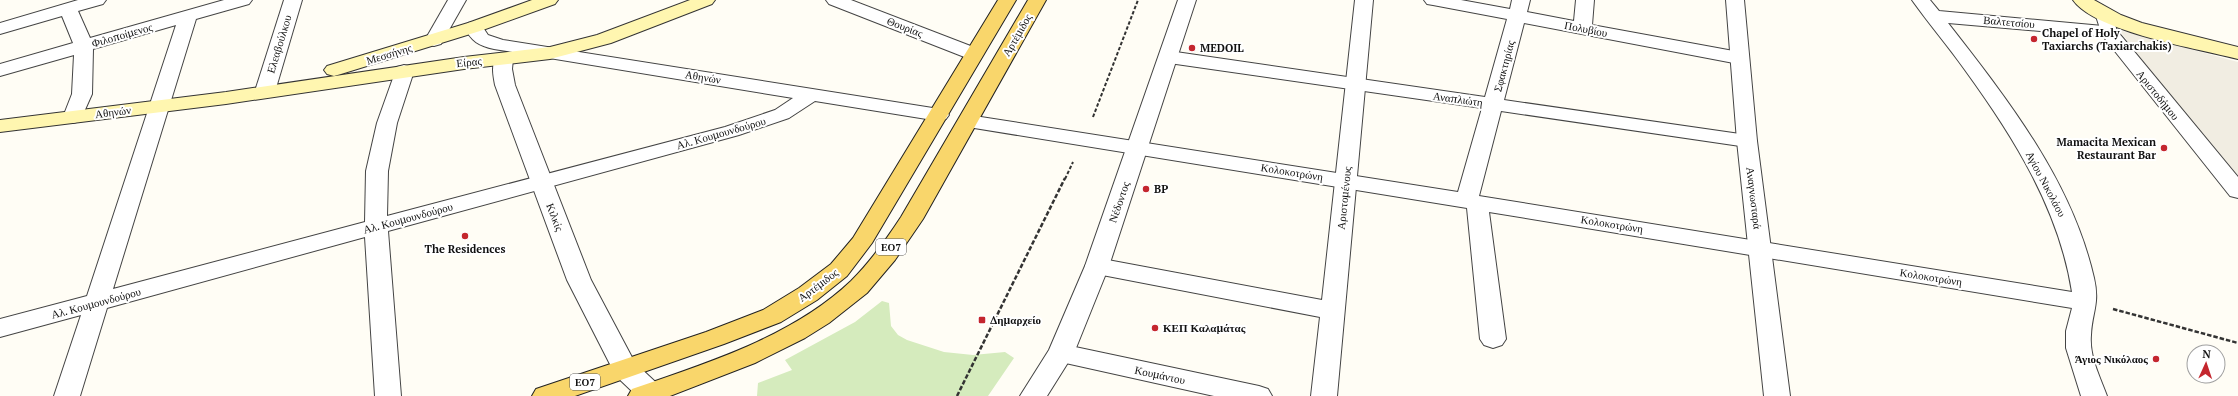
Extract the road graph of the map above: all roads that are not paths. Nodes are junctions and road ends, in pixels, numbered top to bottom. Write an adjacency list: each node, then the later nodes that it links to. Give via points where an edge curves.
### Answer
1 (97, 0): 18 (street)
2 (243, 0): 19 (street, Φιλοποίμενος)
3 (292, 0): 35 (street, Ελεαβούλκου)
4 (458, 0): 24 (street)
5 (549, 0): 21 (main road, Μεσσήνης)
6 (706, 0): 26 (main road, Είρας, via 604,39)
7 (835, 0): 28 (street, Θουρίας)
8 (1008, 0): 28 (main road, Αρτέμιδος / ΕΟ7)
9 (1037, 0): 42 (main road, Αρτέμιδος / ΕΟ7)
10 (1187, 0): 29 (street, Νέδοντος)
11 (1364, 0): 34 (street, Αριστομένους)
12 (1433, 0): 16 (street, Πολυβίου)
13 (1585, 0): 23 (street)
14 (1735, 0): 30 (street, Αναγνωσταρά)
15 (2082, 0): 20 (main road, Αριστοδήμου)
16 (1519, 8): 23 (street, Πολυβίου); 38 (street, Σφακτηρίας)
17 (1927, 8): 20 (street, Βαλτετσίου); 54 (street, Αγίου Νικολάου, via 1994,94 2046,179 2064,218 2082,279)
18 (68, 9): 22 (street); 25 (street)
19 (188, 16): 25 (street, Φιλοποίμενος); 39 (street)
20 (2107, 23): 27 (main road, via 2134,26); 48 (street, Αριστοδήμου)
21 (474, 27): 24 (main road, Μεσσήνης); 26 (street, Αθηνών, via 478,36 487,42)
22 (0, 29)
23 (1583, 29): 30 (street, Πολυβίου)
24 (434, 40): 35 (main road, Μεσσήνης)
25 (84, 46): 32 (street, Φιλοποίμενος); 41 (street, via 82,94)
26 (550, 53): 31 (main road, Είρας); 36 (street, Αθηνών)
27 (2238, 53)
28 (974, 54): 40 (main road, Αρτέμιδος / ΕΟ7)
29 (1169, 57): 34 (street, Αναπλιώτη); 45 (street, Νέδοντος)
30 (1739, 58): 44 (street, Αναγνωσταρά)
31 (504, 59): 33 (main road, Είρας); 47 (street, Κιλκίς, via 502,69 505,85)
32 (0, 70)
33 (404, 71): 37 (main road, Είρας); 50 (street, via 378,160)
34 (1355, 84): 38 (street, Αναπλιώτη); 46 (street, Αριστομένους)
35 (266, 88): 37 (main road, Μεσσήνης)
36 (811, 95): 40 (street, Αθηνών); 47 (street, Αλ. Κουμουνδούρου, via 772,118)
37 (226, 98): 39 (main road, Αθηνών)
38 (1494, 104): 44 (street, Αναπλιώτη); 49 (street, Σφακτηρίας)
39 (158, 106): 41 (main road, Αθηνών); 53 (street)
40 (939, 115): 59 (main road, Αρτέμιδος / ΕΟ7, via 861,243 839,270 808,294 772,316)
41 (73, 117): 43 (main road, Αθηνών)
42 (968, 121): 45 (street, Κολοκοτρώνη); 60 (main road, Αρτέμιδος / ΕΟ7, via 892,246 867,278 843,301 808,326 751,354)
43 (0, 126)
44 (1746, 141): 51 (street, Αναγνωσταρά)
45 (1138, 146): 46 (street, Κολοκοτρώνη); 52 (street, Νέδοντος)
46 (1346, 181): 49 (street, Κολοκοτρώνη); 55 (street, Αριστομένους)
47 (542, 182): 50 (street, Αλ. Κουμουνδούρου); 59 (street, Κιλκίς, via 579,280)
48 (2238, 191)
49 (1472, 201): 51 (street, Κολοκοτρώνη); 57 (street)
50 (376, 227): 53 (street, Αλ. Κουμουνδούρου); 62 (street)
51 (1760, 249): 54 (street, Κολοκοτρώνη); 67 (street, Αναγνωσταρά)
52 (1097, 266): 55 (street); 58 (street, Νέδοντος)
53 (97, 302): 56 (street, Αλ. Κουμουνδούρου); 61 (street)
54 (2085, 302): 68 (street, Αγίου Νικολάου, via 2078,329 2078,342)
55 (1333, 311): 66 (street, Αριστομένους)
56 (0, 328)
57 (1493, 339)
58 (1061, 353): 64 (street, Νέδοντος); 65 (street, Κουμάντου)
59 (625, 369): 60 (street, Κιλκίς); 63 (main road, Αρτέμιδος / ΕΟ7)
60 (648, 395)
61 (67, 396)
62 (388, 396)
63 (545, 396)
64 (1033, 396)
65 (1260, 396)
66 (1324, 396)
67 (1777, 396)
68 (2094, 396)

